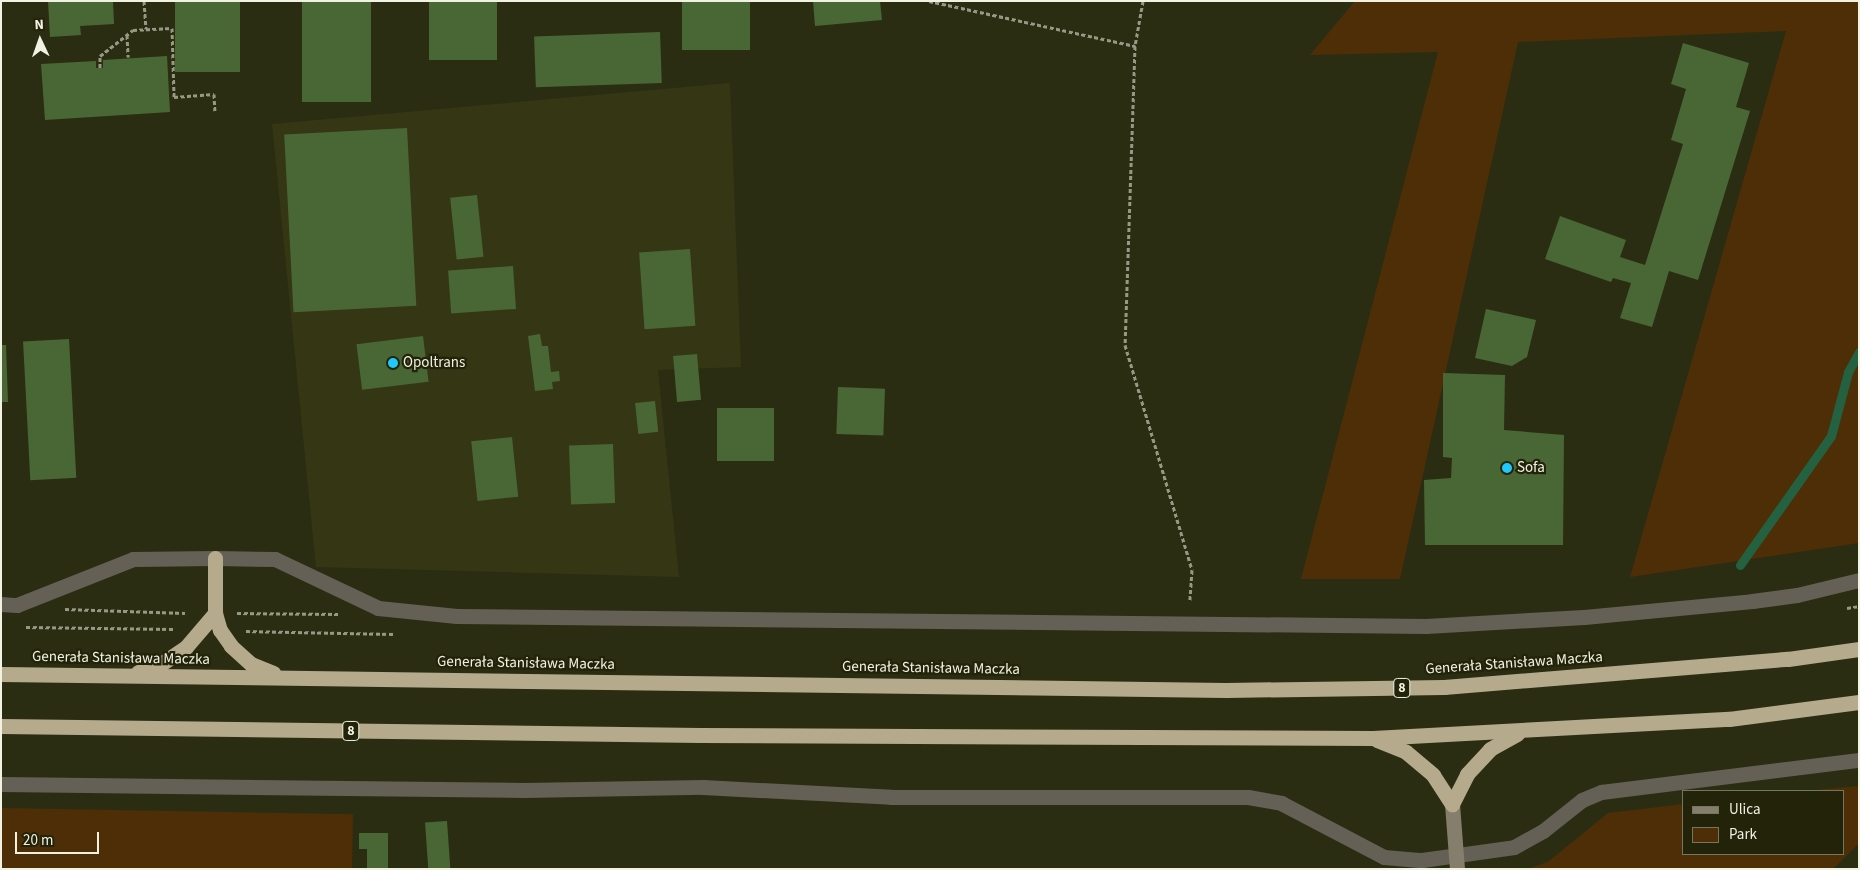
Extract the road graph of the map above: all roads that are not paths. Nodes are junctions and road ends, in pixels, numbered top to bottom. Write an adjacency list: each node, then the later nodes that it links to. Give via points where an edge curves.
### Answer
1 (215, 558): 2 (street, via 275,559 378,608 457,616 1426,626 1584,617 1797,595); 3 (street, via 133,559 17,604); 4 (highway)
2 (1859, 580)
3 (1, 604)
4 (215, 613): 7 (highway, via 186,647 161,664); 8 (highway, via 220,630 231,646 251,664)
5 (1859, 649): 8 (highway, Generała Stanisława Maczka / 8, via 1788,659 1444,687 1226,690)
6 (1, 674): 7 (highway, Generała Stanisława Maczka / 8)
7 (129, 675): 8 (highway, Generała Stanisława Maczka / 8)
8 (282, 676)
9 (1859, 702): 11 (highway, 8, via 1729,719)
10 (1, 726): 12 (highway, 8, via 700,736)
11 (1520, 732): 12 (highway, 8); 15 (highway, via 1490,749 1467,774)
12 (1373, 738): 15 (highway, via 1406,752 1433,775)
13 (1859, 760): 16 (street, via 1601,792 1582,800 1544,831 1514,847)
14 (1, 784): 16 (street, via 524,790 703,787 891,797 1248,797 1295,809 1384,858)
15 (1452, 804): 16 (street)
16 (1457, 862)

